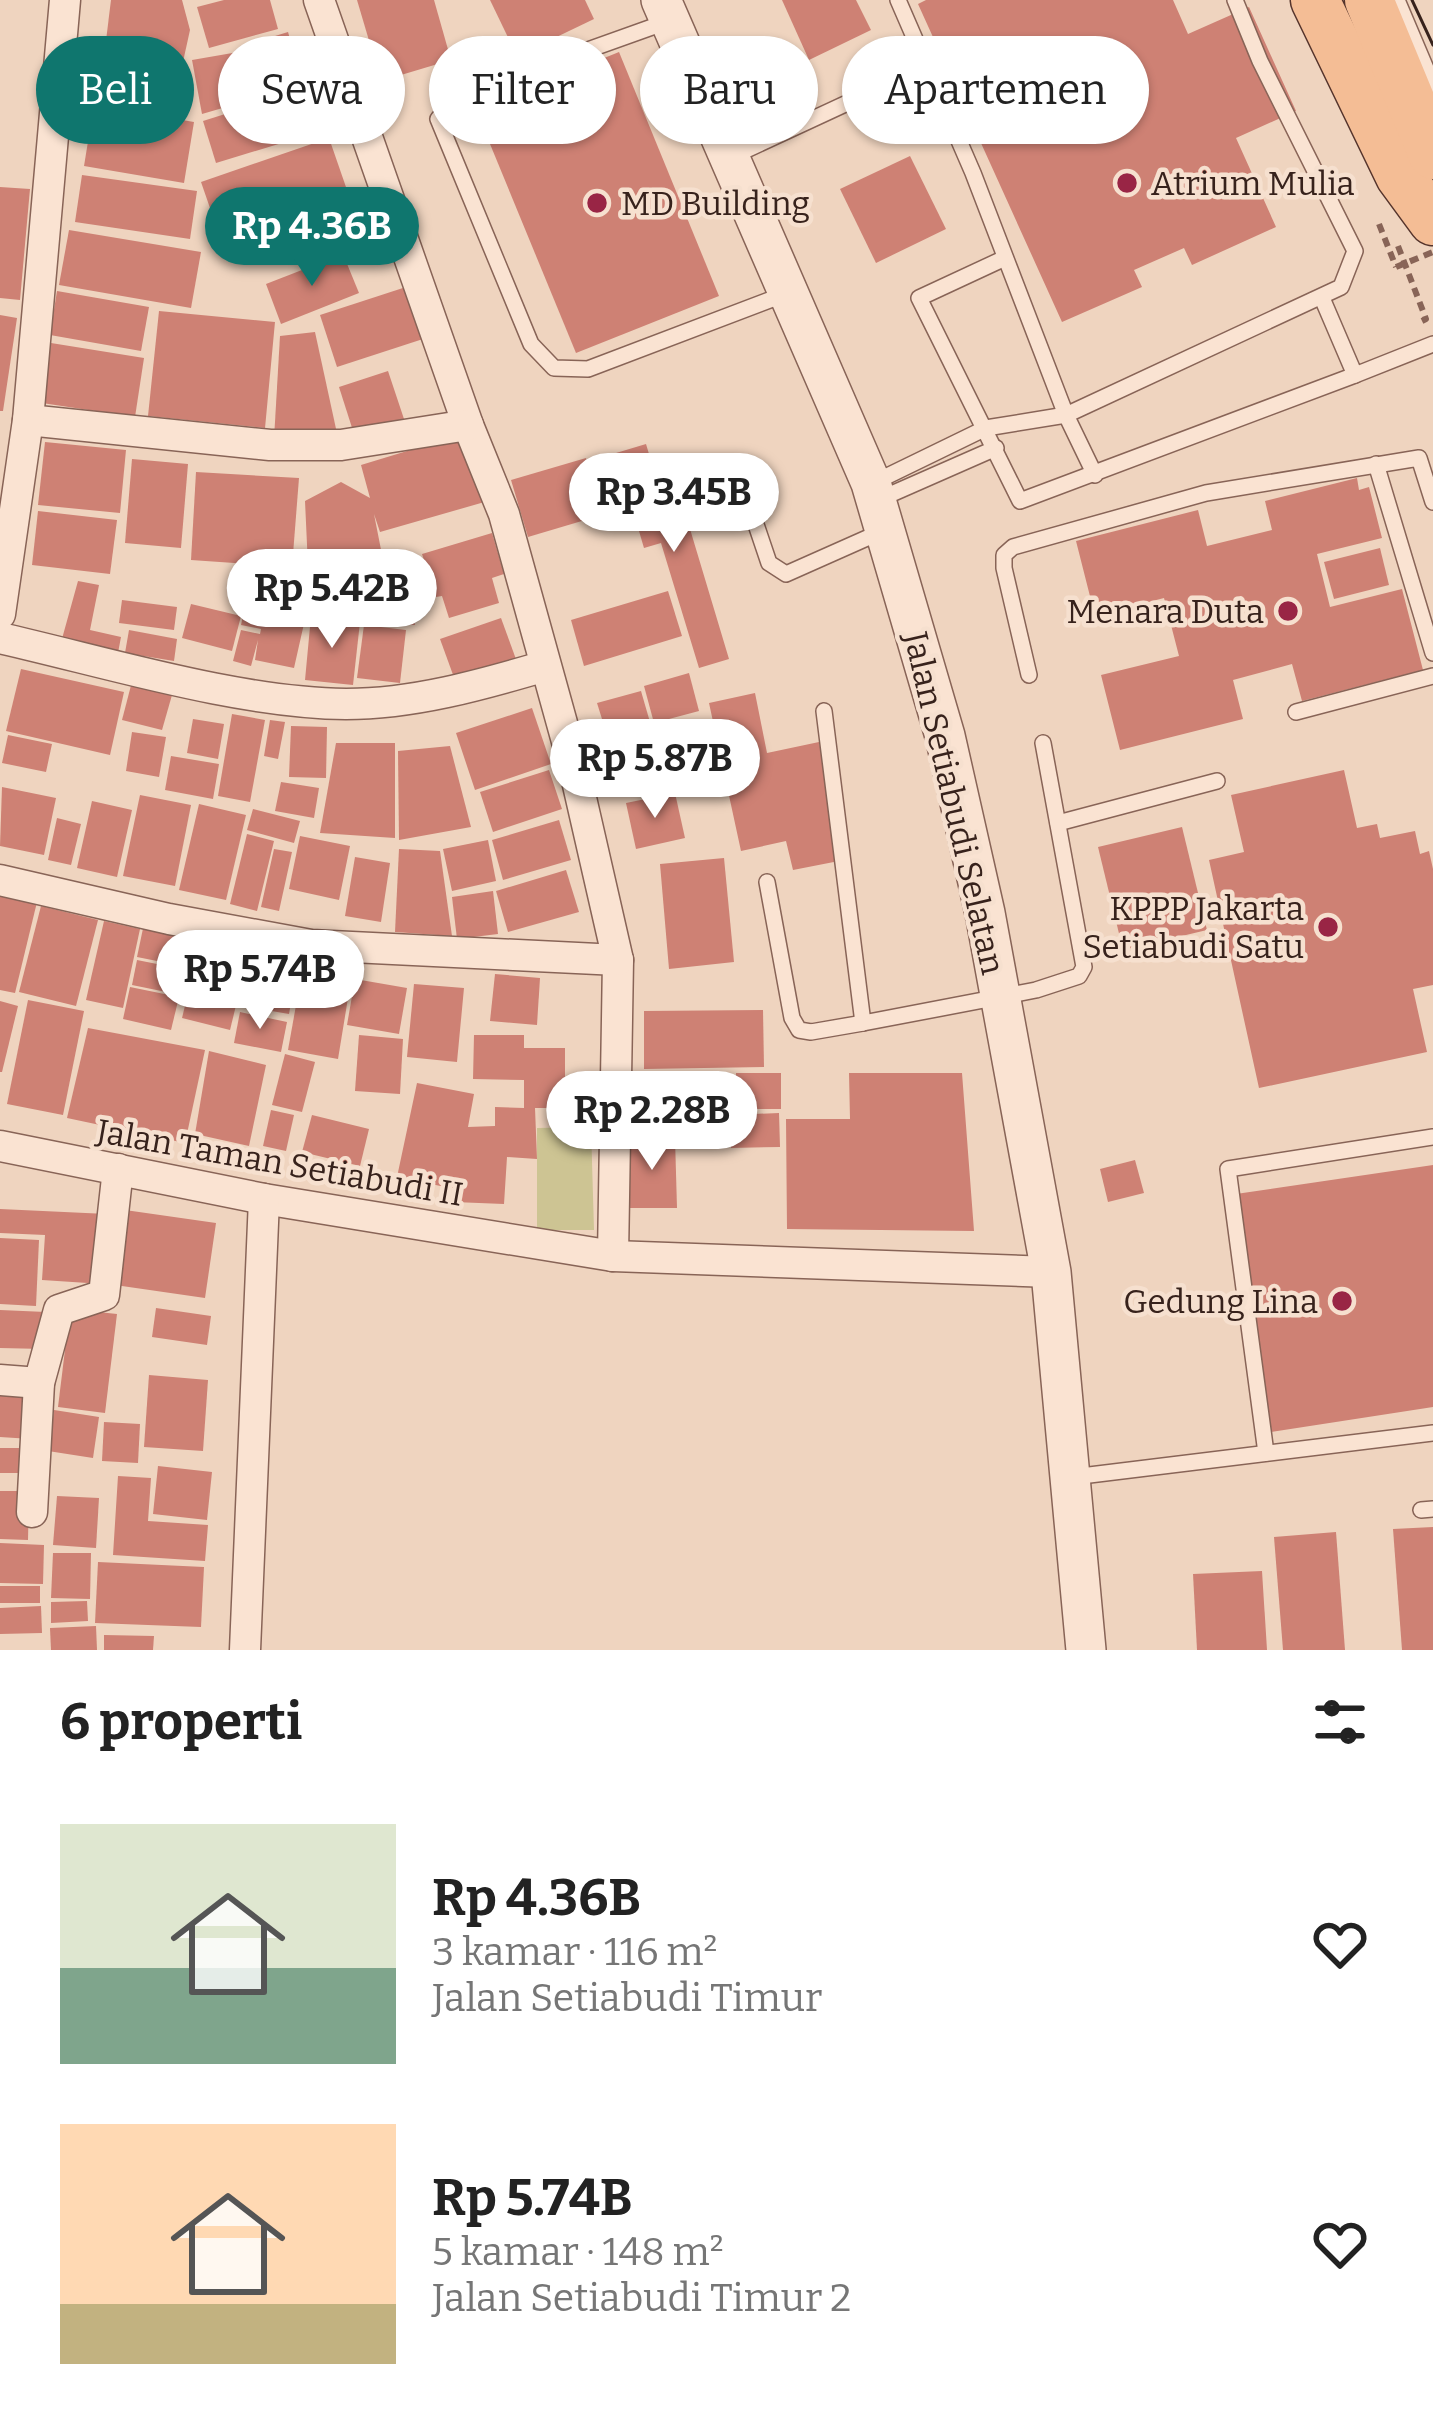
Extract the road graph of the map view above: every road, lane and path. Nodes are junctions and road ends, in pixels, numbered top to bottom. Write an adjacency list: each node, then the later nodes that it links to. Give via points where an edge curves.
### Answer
1 (65, 0): 24 (street)
2 (319, 0): 25 (street)
3 (898, 0): 9 (lane)
4 (1235, 0): 20 (lane, via 1355,251 1342,287)
5 (1315, 0): 15 (main road, via 1400,176)
6 (1369, 0): 13 (main road)
7 (1397, 0): 10 (lane)
8 (666, 10): 14 (street, Jalan Setiabudi Selatan); 19 (lane, via 456,97 438,119 531,344 554,368 588,369)
9 (914, 36)
10 (1433, 85)
11 (842, 106): 14 (lane)
12 (959, 144): 17 (lane)
13 (1433, 155)
14 (730, 158): 19 (street, Jalan Setiabudi Selatan)
15 (1433, 221)
16 (1433, 252): 18 (path, bridge)
17 (1005, 258): 23 (lane); 26 (lane, via 919,298)
18 (1396, 266)
19 (790, 291): 33 (street, Jalan Setiabudi Selatan)
20 (1322, 298): 22 (lane); 23 (lane)
21 (1433, 344): 22 (lane)
22 (1355, 375): 30 (lane)
23 (1066, 415): 26 (lane); 30 (lane)
24 (28, 420): 25 (street, via 270,445 341,445); 34 (street)
25 (468, 425): 37 (street, via 504,514)
26 (986, 428): 27 (lane); 33 (lane)
27 (996, 448): 30 (lane, via 1020,501); 33 (lane)
28 (1426, 456): 29 (lane); 32 (lane)
29 (1376, 464): 36 (lane); 38 (lane, via 1206,493 1013,547 1004,568)
30 (1095, 475)
31 (744, 489): 33 (lane, via 769,563 786,574)
32 (1433, 502)
33 (879, 504): 48 (street, Jalan Setiabudi Selatan, via 944,736)
34 (0, 614)
35 (0, 638): 37 (street, via 234,691 333,703 437,694)
36 (1433, 653)
37 (545, 666): 47 (street)
38 (1029, 675)
39 (1433, 676): 41 (lane)
40 (824, 711): 49 (lane)
41 (1296, 712)
42 (1042, 743): 44 (lane)
43 (1217, 781): 44 (lane)
44 (1058, 823): 48 (lane, via 1084,967 1065,982)
45 (0, 880): 47 (street, via 311,945)
46 (767, 882): 49 (lane, via 799,1030)
47 (618, 960): 54 (street)
48 (1000, 997): 49 (lane); 55 (street, Jalan Setiabudi Selatan)
49 (863, 1023)
50 (1433, 1137): 59 (lane, via 1228,1169)
51 (0, 1146): 52 (street, Jalan Taman Setiabudi II)
52 (118, 1169): 53 (street, Jalan Taman Setiabudi II); 57 (street, via 104,1294 59,1310)
53 (264, 1199): 54 (street, Jalan Taman Setiabudi II); 62 (street)
54 (613, 1256): 55 (street, Jalan Taman Setiabudi II)
55 (1051, 1271): 60 (street, Jalan Setiabudi Selatan)
56 (0, 1380): 57 (street)
57 (39, 1384): 61 (street)
58 (1433, 1433): 59 (lane)
59 (1266, 1454): 60 (lane)
60 (1070, 1477): 63 (street, Jalan Setiabudi Selatan)
61 (32, 1512)
62 (244, 1650)
63 (1086, 1650)

